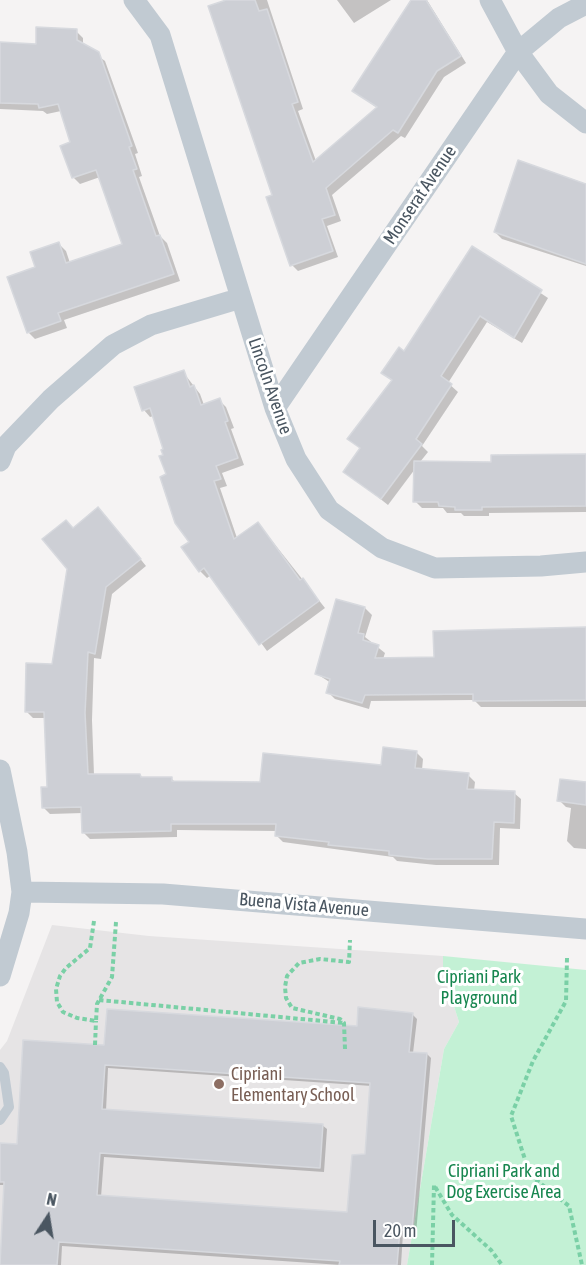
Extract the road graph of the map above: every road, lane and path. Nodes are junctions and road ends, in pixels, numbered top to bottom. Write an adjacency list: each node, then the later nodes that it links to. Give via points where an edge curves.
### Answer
1 (134, 0): 6 (street, Lincoln Avenue, via 160,35)
2 (490, 0): 4 (street)
3 (586, 4): 4 (street, Monserat Avenue, via 559,18)
4 (518, 52): 5 (street, via 549,94); 7 (street, Monserat Avenue)
5 (586, 123)
6 (241, 298): 7 (street, Lincoln Avenue); 8 (street, via 151,324 113,345 6,446)
7 (275, 408): 9 (street, Lincoln Avenue, via 296,459 329,510 382,548 435,568)
8 (0, 461)
9 (586, 562)
10 (0, 770): 11 (street)
11 (22, 892): 14 (street, Buena Vista Avenue, via 163,894); 17 (street, via 20,913)
12 (94, 921): 19 (path, via 90,948 66,968 56,989 63,1012)
13 (116, 922): 18 (path, via 112,978)
14 (586, 929)
15 (350, 940): 20 (path, via 349,962 320,959 299,963 287,976 285,987 292,1008 340,1018)
16 (567, 958): 27 (path, via 566,1001 533,1061 511,1116 530,1175 569,1206)
17 (0, 976)
18 (99, 1000): 19 (path); 20 (path)
19 (96, 1021): 21 (path)
20 (345, 1023): 22 (path)
21 (95, 1045)
22 (345, 1049)
23 (0, 1067): 24 (lane, via 9,1107)
24 (0, 1120)
25 (432, 1265): 26 (path, via 434,1185 452,1215)
26 (502, 1265)
27 (582, 1265)

